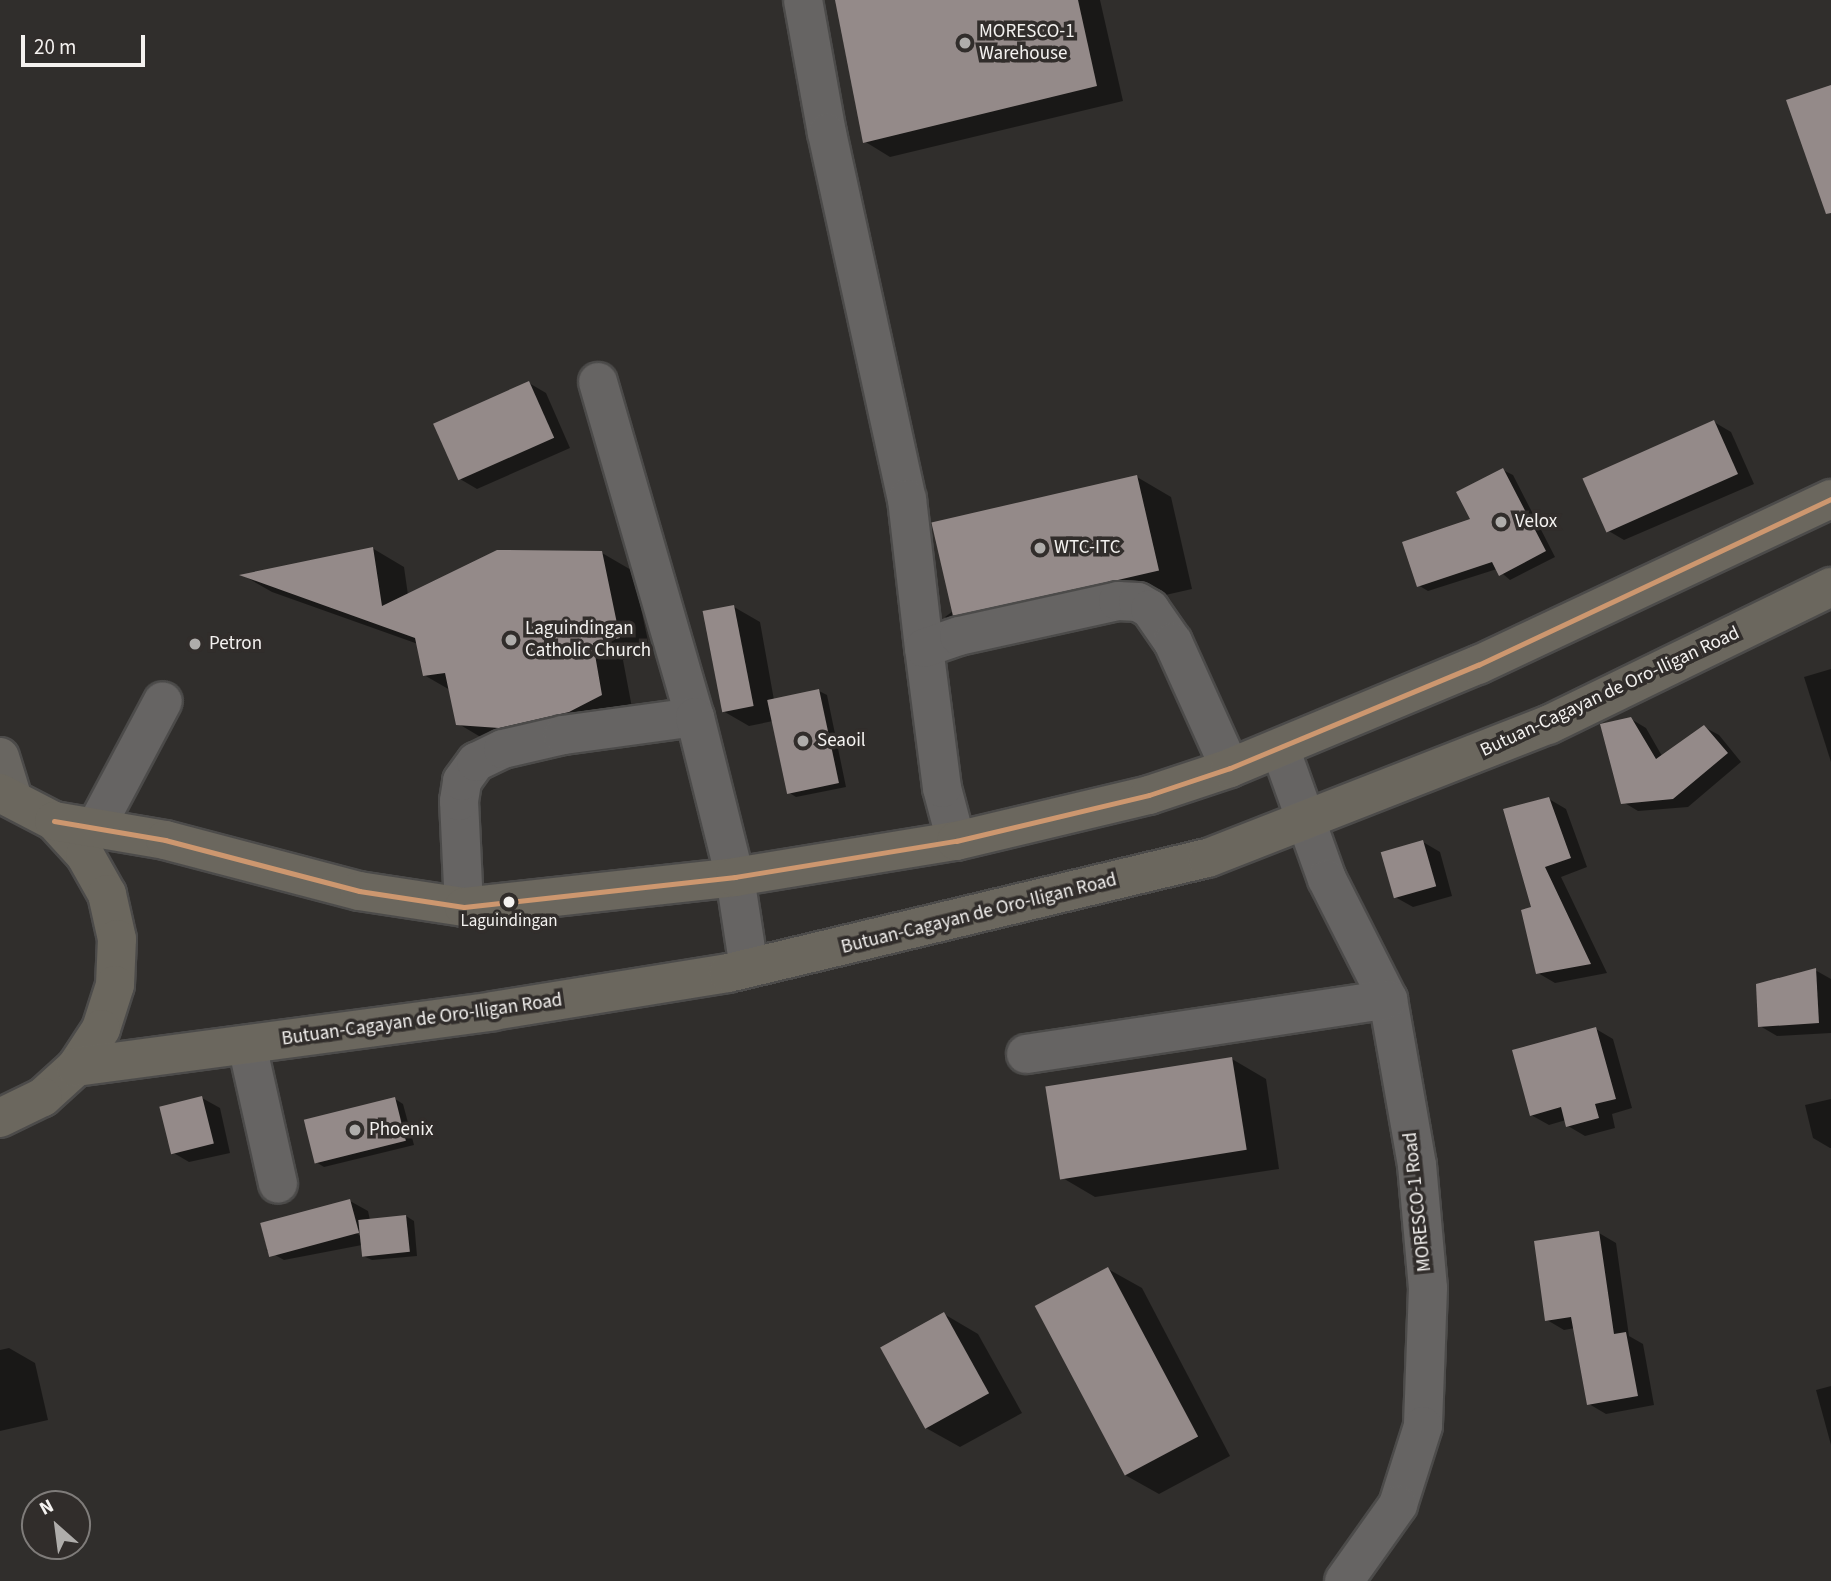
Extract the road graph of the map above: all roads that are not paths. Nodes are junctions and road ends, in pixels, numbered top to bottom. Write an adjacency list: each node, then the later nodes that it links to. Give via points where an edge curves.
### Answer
1 (803, 0): 5 (lane, via 827,133 907,499)
2 (598, 382): 7 (lane)
3 (1831, 499): 8 (highway, via 1478,665)
4 (1831, 587): 13 (highway, Butuan-Cagayan de Oro-Iligan Road, via 1548,725)
5 (924, 648): 10 (lane, via 1042,615 1118,601 1138,602 1150,608 1173,642); 15 (lane, via 942,788)
6 (163, 701): 14 (lane)
7 (695, 717): 16 (lane); 17 (lane, via 563,735 503,749 476,762 462,781 459,801)
8 (1280, 748): 10 (highway); 13 (lane, MORESCO-1 Road)
9 (0, 757): 11 (main road)
10 (1230, 768): 15 (highway, via 1149,795)
11 (6, 794): 12 (highway)
12 (54, 821): 14 (highway); 22 (highway, via 85,855 107,894 117,939 114,985 104,1018)
13 (1309, 821): 18 (highway, Butuan-Cagayan de Oro-Iligan Road, via 1195,862); 19 (lane, MORESCO-1 Road, via 1327,879)
14 (97, 825): 17 (highway, via 359,891)
15 (956, 841): 16 (highway)
16 (735, 877): 17 (highway); 18 (lane)
17 (464, 907)
18 (749, 968): 20 (highway, Butuan-Cagayan de Oro-Iligan Road, via 493,1012)
19 (1388, 999): 21 (lane); 25 (lane, MORESCO-1 Road, via 1417,1165 1428,1288 1423,1426 1398,1505)
20 (247, 1045): 22 (highway, Butuan-Cagayan de Oro-Iligan Road); 24 (lane)
21 (1026, 1054)
22 (76, 1067): 23 (highway, via 43,1097)
23 (0, 1118)
24 (278, 1184)
25 (1345, 1581)

